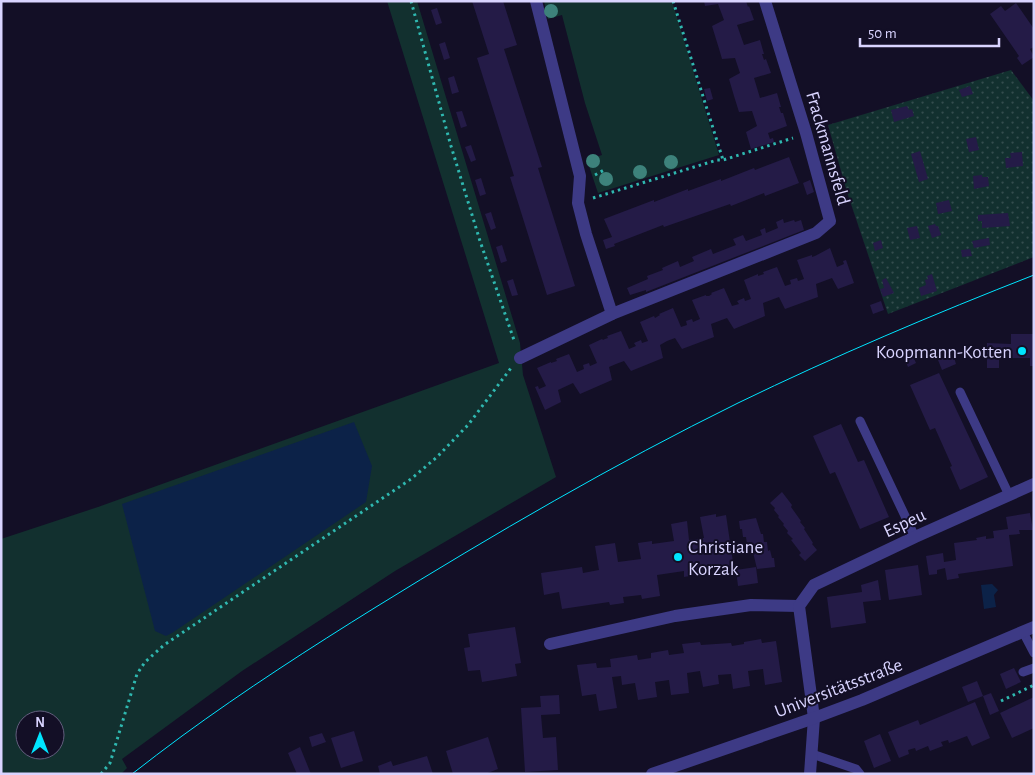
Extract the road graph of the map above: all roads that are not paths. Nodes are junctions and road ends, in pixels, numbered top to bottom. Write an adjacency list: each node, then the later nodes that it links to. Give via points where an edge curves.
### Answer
1 (536, 1): 3 (street, via 580,176 578,203)
2 (765, 1): 3 (street, Frackmannsfeld, via 830,221 816,233)
3 (612, 314): 4 (street, Frackmannsfeld)
4 (520, 358)
5 (960, 392): 8 (lane)
6 (860, 421): 9 (lane)
7 (1034, 484): 8 (street, Espeu)
8 (1009, 495): 9 (street, Espeu)
9 (915, 537): 10 (street, Espeu, via 814,585)
10 (799, 606): 12 (street, via 751,605 676,616); 16 (street)
11 (1029, 630): 13 (lane); 16 (street, Universitätsstraße)
12 (550, 644)
13 (1034, 653)
14 (1034, 668): 15 (lane)
15 (1023, 672)
16 (814, 718): 17 (street); 18 (street, Universitätsstraße)
17 (812, 754): 19 (street); 20 (lane, via 856,769)
18 (652, 774)
19 (810, 774)
20 (860, 774)

